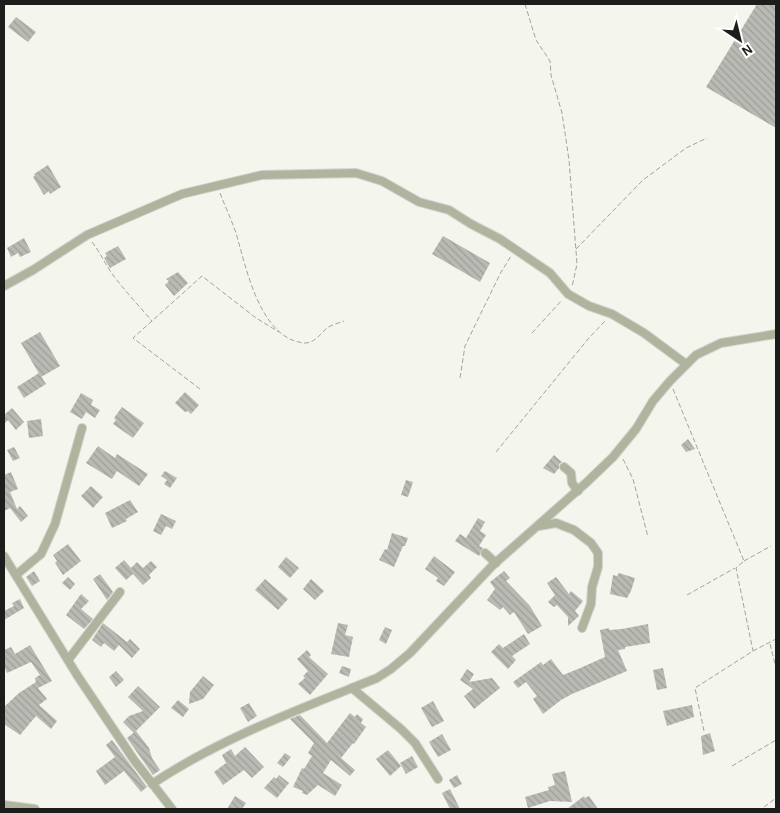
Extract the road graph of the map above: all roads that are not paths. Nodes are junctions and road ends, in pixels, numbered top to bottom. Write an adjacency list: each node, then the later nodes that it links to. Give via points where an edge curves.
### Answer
1 (4, 286): 3 (street, via 87,235 182,194 262,175 356,173 382,181 420,202 449,210 550,273 568,294 612,314)
2 (776, 334): 3 (street, via 721,343 696,355)
3 (686, 364): 6 (street, via 653,401 613,456)
4 (82, 428): 11 (street, via 55,524 41,554)
5 (564, 467): 6 (street, via 571,473 572,483)
6 (578, 491): 7 (street)
7 (537, 527): 10 (street); 13 (street, via 556,523 574,530 598,553 591,604)
8 (485, 553): 10 (street)
9 (4, 556): 11 (street)
10 (496, 562): 15 (street, via 410,653 378,678)
11 (16, 575): 14 (street)
12 (120, 592): 14 (street)
13 (582, 628)
14 (68, 660): 17 (street)
15 (352, 688): 16 (street, via 415,743); 17 (street, via 223,742)
16 (438, 779)
17 (152, 784): 20 (street)
18 (4, 805): 19 (street)
19 (35, 809)
20 (172, 809)

